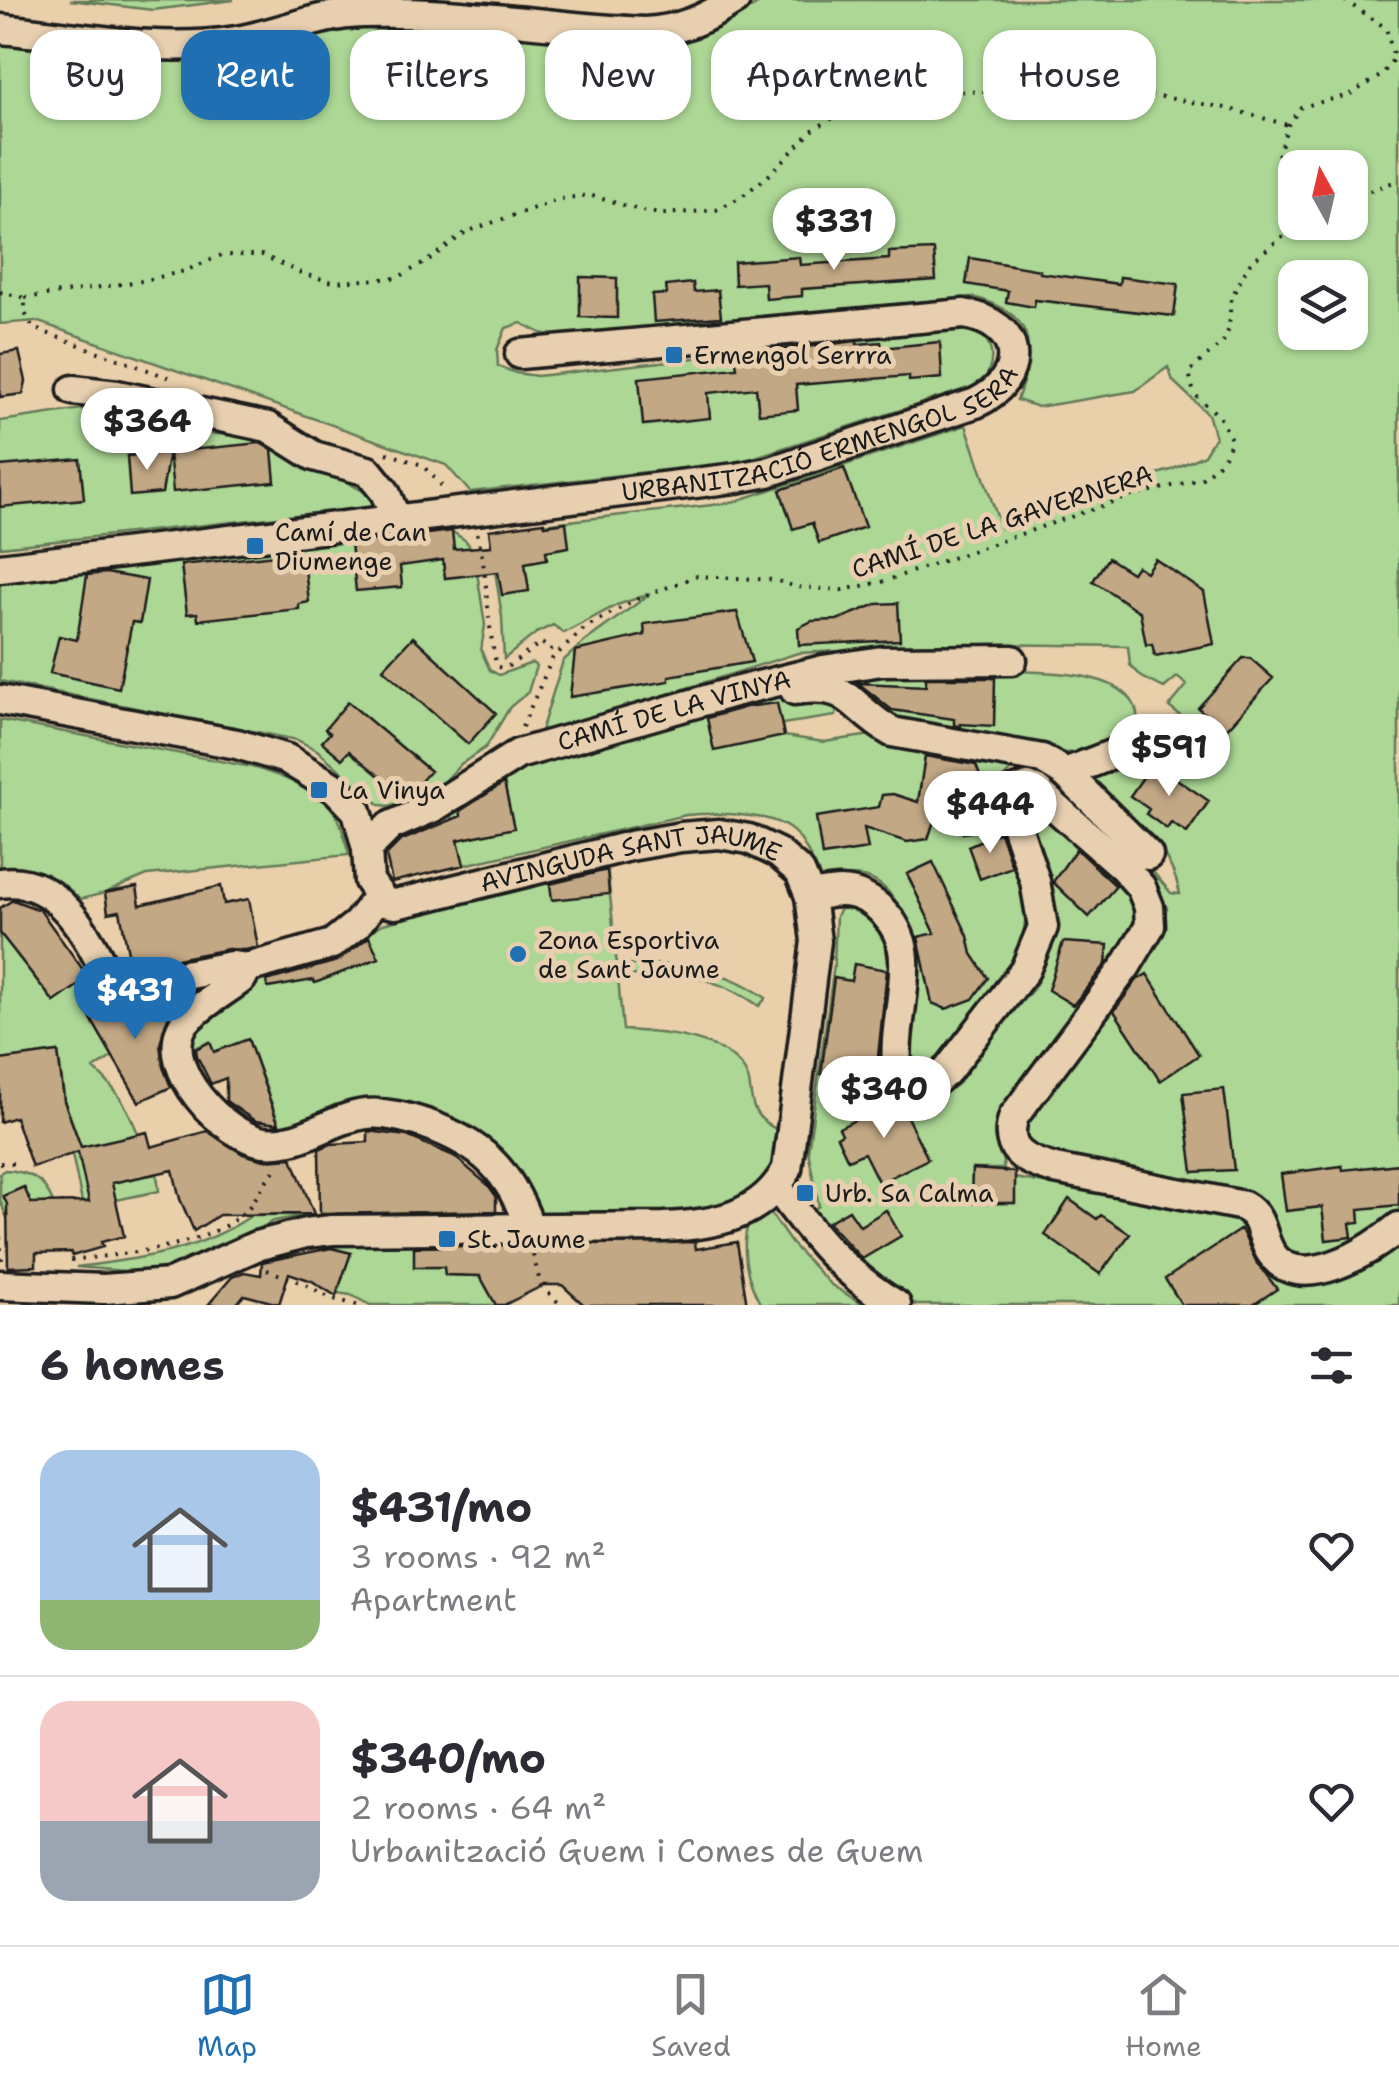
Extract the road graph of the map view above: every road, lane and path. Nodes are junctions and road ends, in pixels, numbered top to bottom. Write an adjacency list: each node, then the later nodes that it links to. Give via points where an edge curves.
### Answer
1 (734, 0): 3 (street, via 704,20 645,32 399,12 316,19 238,41 198,44 112,43)
2 (1344, 0): 4 (path, via 1386,28)
3 (0, 29)
4 (1396, 56): 5 (path, via 1382,75 1348,96 1301,107)
5 (1288, 125): 6 (path); 10 (path, via 1151,95 932,91 851,107 716,210 646,212 589,195 466,232 398,278 333,282 262,255 222,254 142,281)
6 (1280, 150)
7 (1399, 180): 8 (path)
8 (1368, 191)
9 (1278, 240): 18 (path, CAMÍ DE LA GAVERNERA, via 1250,263 1231,298 1222,342 1188,372 1194,394 1219,416 1232,441 1201,479 1131,496 882,582 842,590 698,576 637,598 586,627 552,659 520,733)
10 (26, 298)
11 (520, 354): 13 (street, URBANITZACIÓ ERMENGOL SERA, via 964,314 996,324 1012,360 1001,388 976,403 768,472)
12 (73, 390): 13 (street, via 268,427 314,456 368,472)
13 (396, 519): 14 (street, URBANITZACIÓ ERMENGOL SERA)
14 (0, 568)
15 (1012, 660): 16 (street, CAMÍ DE LA VINYA, via 882,661)
16 (734, 692): 18 (street, CAMÍ DE LA VINYA); 20 (street, via 752,696 822,686 850,697 892,732 1042,759)
17 (0, 700): 21 (street, via 287,758 348,800)
18 (518, 754): 21 (street, CAMÍ DE LA VINYA, via 434,807 390,826)
19 (1184, 756): 20 (street, via 1144,742)
20 (1065, 773): 22 (street)
21 (367, 849): 24 (street)
22 (1148, 855)
23 (0, 883): 26 (street, via 52,894 116,982 129,986)
24 (374, 889): 25 (street, AVINGUDA SANT JAUME, via 394,904 630,846 719,834 778,853 800,872); 26 (street, via 357,924 332,944)
25 (810, 896): 30 (street, AVINGUDA SANT JAUME, via 816,940 795,1120); 32 (street, via 855,894 896,928 904,958 898,1076 920,1086 934,1082 1025,970 1037,945 1042,908 1008,800 1020,788 1036,790 1141,887 1150,926 1014,1116 1011,1145 1018,1154 1055,1169 1244,1206 1260,1222 1270,1252 1291,1267 1334,1266)
26 (247, 968): 27 (street, via 186,1020 178,1041 182,1065 197,1098 242,1136 264,1142)
27 (307, 1138): 31 (street, via 364,1114 394,1115 453,1134 504,1174); 33 (path, via 250,1206 219,1227 143,1251)
28 (18, 1163): 29 (path)
29 (0, 1164)
30 (778, 1187): 31 (street, via 762,1202 702,1225); 38 (street, via 845,1270)
31 (529, 1226): 35 (street, via 306,1233 150,1287); 37 (path, via 541,1286)
32 (1399, 1227)
33 (64, 1261)
34 (256, 1267): 36 (path)
35 (0, 1285)
36 (357, 1305)
37 (561, 1305)
38 (896, 1305)

